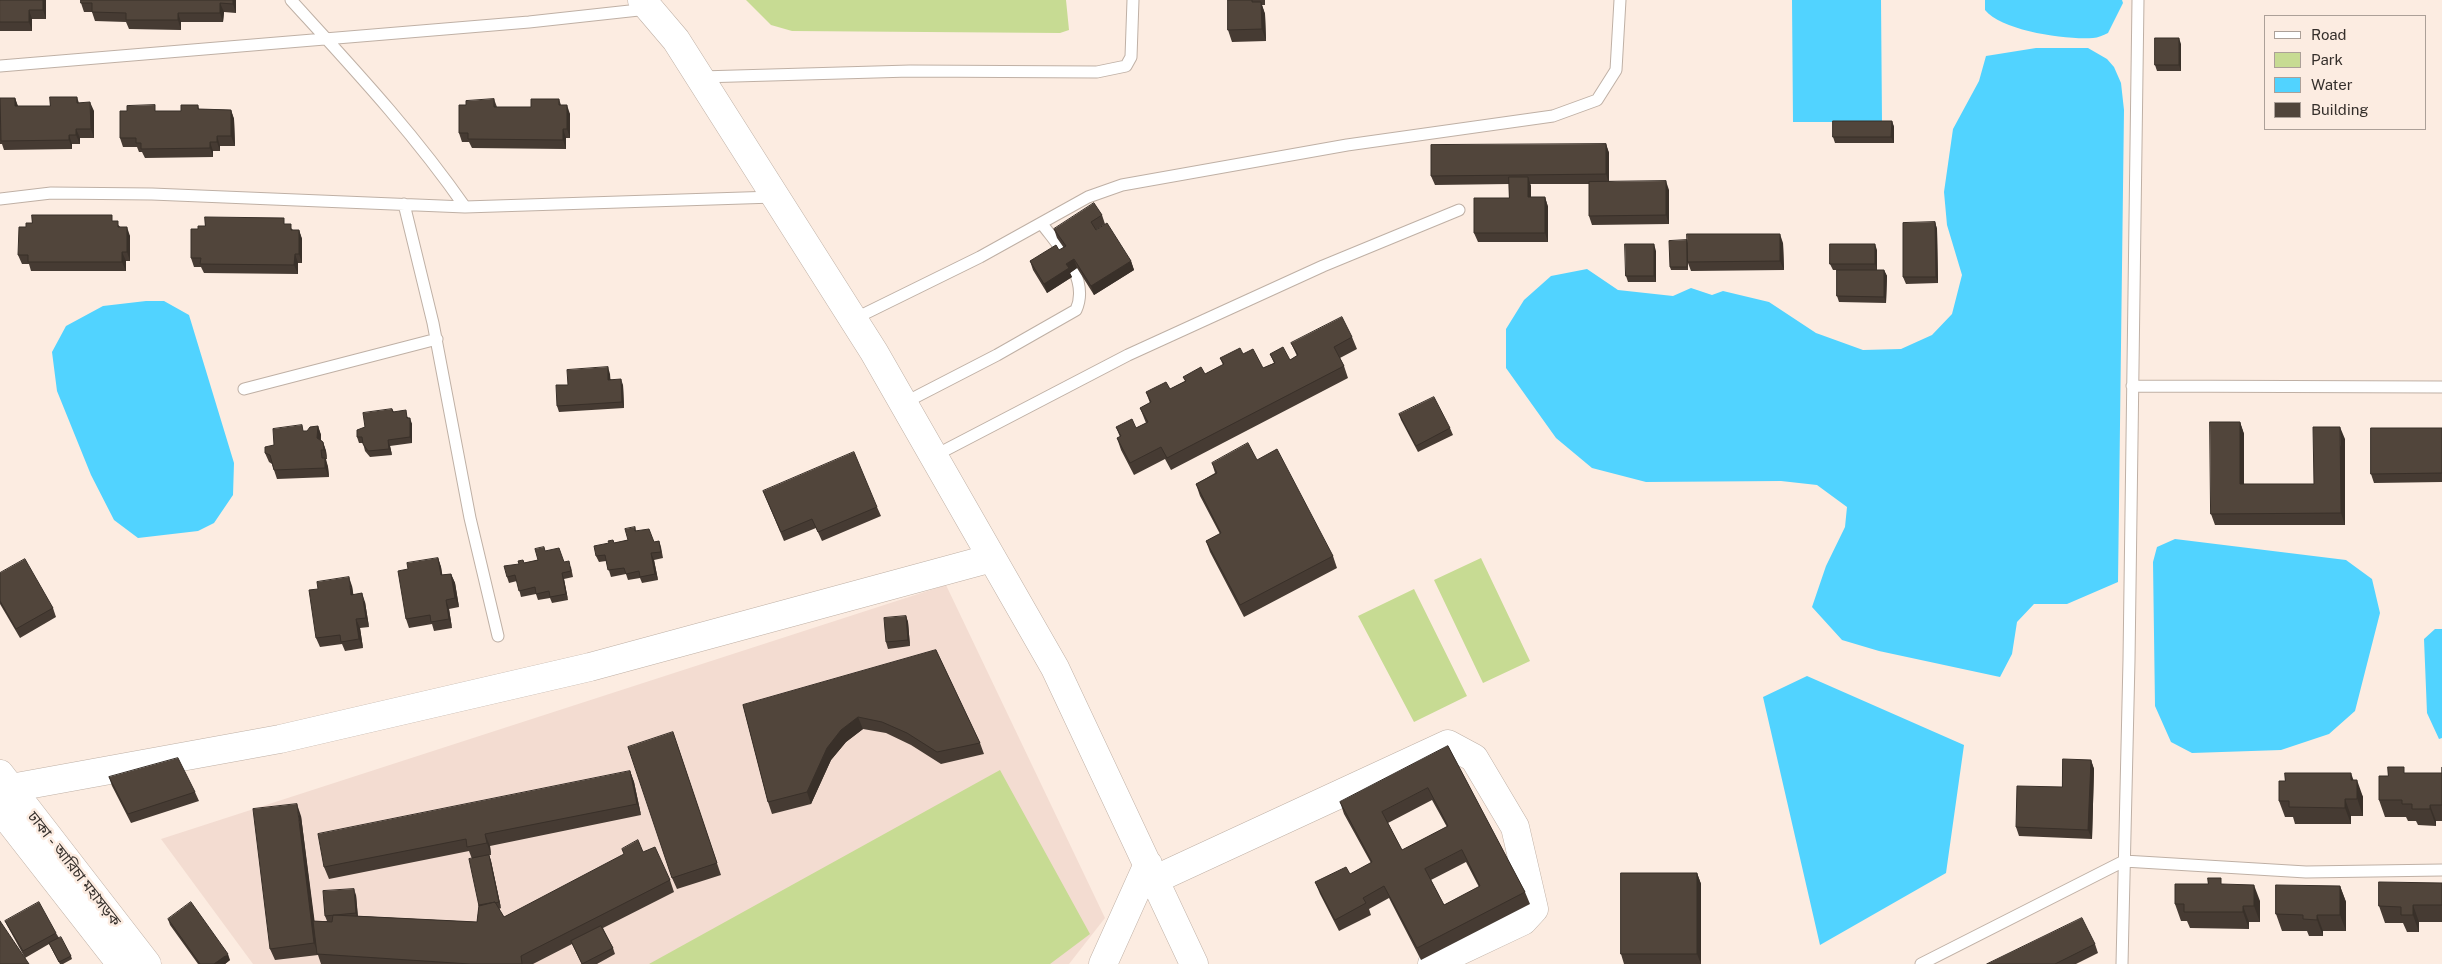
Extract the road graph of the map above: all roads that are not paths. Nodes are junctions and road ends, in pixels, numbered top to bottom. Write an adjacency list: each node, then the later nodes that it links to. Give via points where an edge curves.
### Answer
1 (291, 0): 6 (lane)
2 (1132, 0): 8 (lane, via 1131,57 1126,66 1096,72 910,71)
3 (1620, 0): 14 (lane, via 1616,70 1598,100 1553,116 1347,145 1122,185 1088,197)
4 (2138, 0): 17 (lane)
5 (646, 4): 6 (lane, via 529,22); 8 (main road, via 676,40)
6 (326, 38): 7 (lane); 12 (lane, via 431,158)
7 (0, 66)
8 (699, 77): 9 (main road)
9 (776, 197): 12 (lane); 15 (main road)
10 (0, 199): 11 (lane, via 51,193 143,194)
11 (404, 204): 12 (lane); 16 (lane)
12 (465, 207)
13 (1459, 210): 21 (lane, via 1323,266 1128,355)
14 (1042, 224): 15 (lane); 20 (lane, via 1075,273 1081,299 1076,310)
15 (854, 319): 20 (main road)
16 (437, 338): 19 (lane); 23 (lane, via 470,518)
17 (2132, 386): 18 (lane); 25 (lane)
18 (2442, 387)
19 (244, 389)
20 (904, 403): 21 (main road)
21 (934, 456): 22 (main road)
22 (992, 558): 24 (main road, via 590,667 280,739); 27 (main road, via 1055,668)
23 (498, 636)
24 (4, 790): 28 (main road); 29 (main road, ঢাকা - আরিচা মহাসড়ক)
25 (2124, 861): 26 (lane, via 2306,872); 33 (lane); 34 (lane)
26 (2442, 870)
27 (1152, 872): 30 (main road); 31 (main road); 32 (main road, via 1448,744 1474,758 1515,827 1534,909 1523,921)
28 (121, 964)
29 (147, 964)
30 (1103, 964)
31 (1194, 964)
32 (1432, 964)
33 (1922, 964)
34 (2122, 964)

